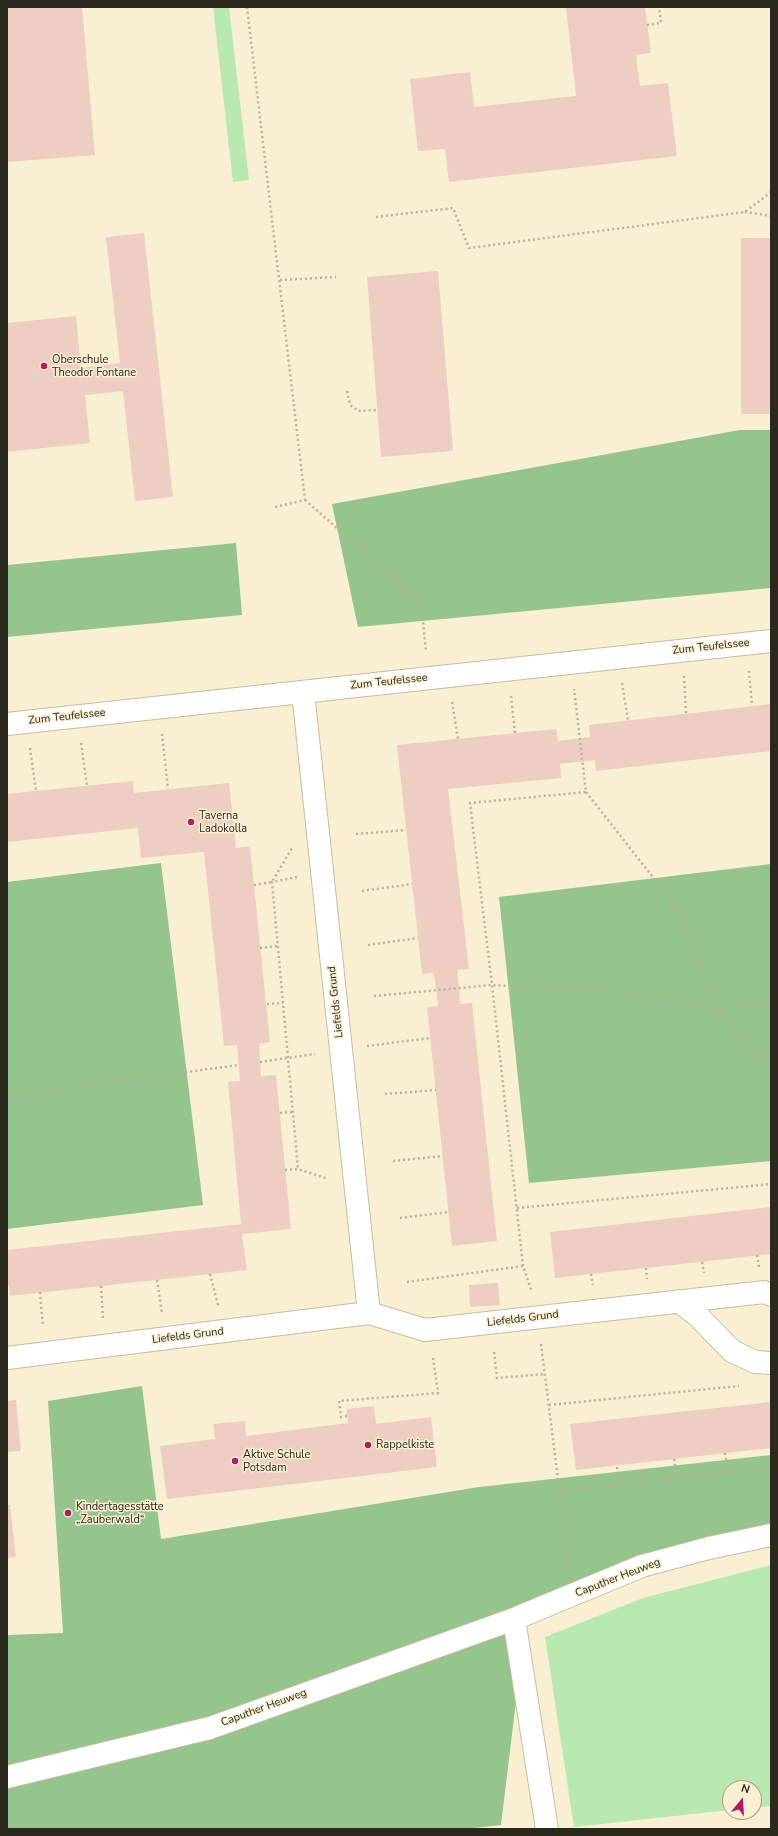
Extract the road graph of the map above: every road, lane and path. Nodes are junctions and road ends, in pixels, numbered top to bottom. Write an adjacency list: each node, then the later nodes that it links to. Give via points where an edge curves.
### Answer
1 (248, 7): 9 (path)
2 (659, 7): 3 (path, via 661,24)
3 (647, 25)
4 (771, 192): 5 (path)
5 (745, 212): 6 (path); 7 (path, via 469,248 453,208)
6 (771, 216)
7 (376, 217)
8 (336, 277): 9 (path)
9 (280, 280): 12 (path)
10 (347, 391): 11 (path, via 350,405 358,411)
11 (378, 410)
12 (305, 500): 13 (path); 18 (path, via 421,602)
13 (275, 507)
14 (771, 641): 18 (street, Zum Teufelssee)
15 (684, 668): 24 (path)
16 (749, 669): 23 (path)
17 (621, 675): 25 (path)
18 (429, 678): 20 (street, Zum Teufelssee)
19 (573, 688): 35 (path)
20 (303, 692): 26 (street, Zum Teufelssee); 82 (street, Liefelds Grund)
21 (510, 695): 28 (path)
22 (452, 701): 30 (path)
23 (752, 706)
24 (686, 714)
25 (628, 720)
26 (7, 724)
27 (161, 726): 33 (path)
28 (515, 733)
29 (80, 735): 32 (path)
30 (458, 739)
31 (28, 741): 34 (path)
32 (87, 786)
33 (168, 789)
34 (36, 791)
35 (586, 792): 48 (path, via 470,803); 53 (path, via 681,913)
36 (406, 830): 37 (path)
37 (356, 834)
38 (295, 842): 40 (path)
39 (304, 876): 40 (path)
40 (272, 882): 42 (path); 46 (path)
41 (412, 884): 43 (path)
42 (254, 885)
43 (362, 891)
44 (418, 938): 45 (path)
45 (368, 945)
46 (278, 946): 47 (path); 50 (path)
47 (260, 948)
48 (492, 985): 49 (path); 53 (path, via 635,993); 69 (path)
49 (374, 996)
50 (283, 1003): 51 (path); 61 (path)
51 (266, 1004)
52 (771, 1005): 53 (path)
53 (717, 1009): 57 (path)
54 (430, 1038): 55 (path)
55 (380, 1044)
56 (238, 1065): 60 (path)
57 (771, 1072)
58 (436, 1090): 59 (path)
59 (385, 1094)
60 (7, 1097)
61 (293, 1112): 62 (path); 65 (path)
62 (280, 1113)
63 (443, 1156): 64 (path)
64 (393, 1161)
65 (298, 1169): 66 (path); 67 (path)
66 (285, 1170)
67 (328, 1179)
68 (771, 1184): 69 (path)
69 (517, 1208): 72 (path)
70 (448, 1212): 71 (path)
71 (400, 1218)
72 (524, 1266): 75 (path); 79 (path)
73 (210, 1274): 78 (path)
74 (157, 1280): 84 (path)
75 (407, 1282)
76 (101, 1286): 85 (path)
77 (40, 1292): 86 (path)
78 (214, 1292)
79 (532, 1294)
80 (771, 1294): 81 (street, Liefelds Grund, via 764,1292)
81 (679, 1301): 83 (street, Liefelds Grund); 90 (street, via 698,1316 732,1351 755,1362)
82 (369, 1313): 83 (street, Liefelds Grund, via 425,1330); 88 (street, Liefelds Grund)
83 (538, 1317): 91 (path)
84 (162, 1319)
85 (103, 1326)
86 (44, 1332)
87 (494, 1352): 91 (path, via 497,1378)
88 (7, 1358)
89 (433, 1358): 94 (path, via 438,1393 339,1402 341,1416)
90 (771, 1364)
91 (545, 1374): 93 (path)
92 (747, 1385): 93 (path)
93 (549, 1405): 102 (path)
94 (347, 1416)
95 (725, 1453): 99 (path)
96 (674, 1459): 100 (path)
97 (617, 1466): 101 (path)
98 (771, 1467): 99 (path)
99 (728, 1472): 100 (path)
100 (677, 1477): 101 (path)
101 (619, 1483): 102 (path)
102 (560, 1490): 104 (path)
103 (771, 1535): 104 (street, Caputher Heuweg, via 642,1566)
104 (573, 1595): 105 (street, Caputher Heuweg)
105 (514, 1619): 106 (street, Caputher Heuweg, via 210,1728); 107 (street)
106 (7, 1777)
107 (547, 1829)

